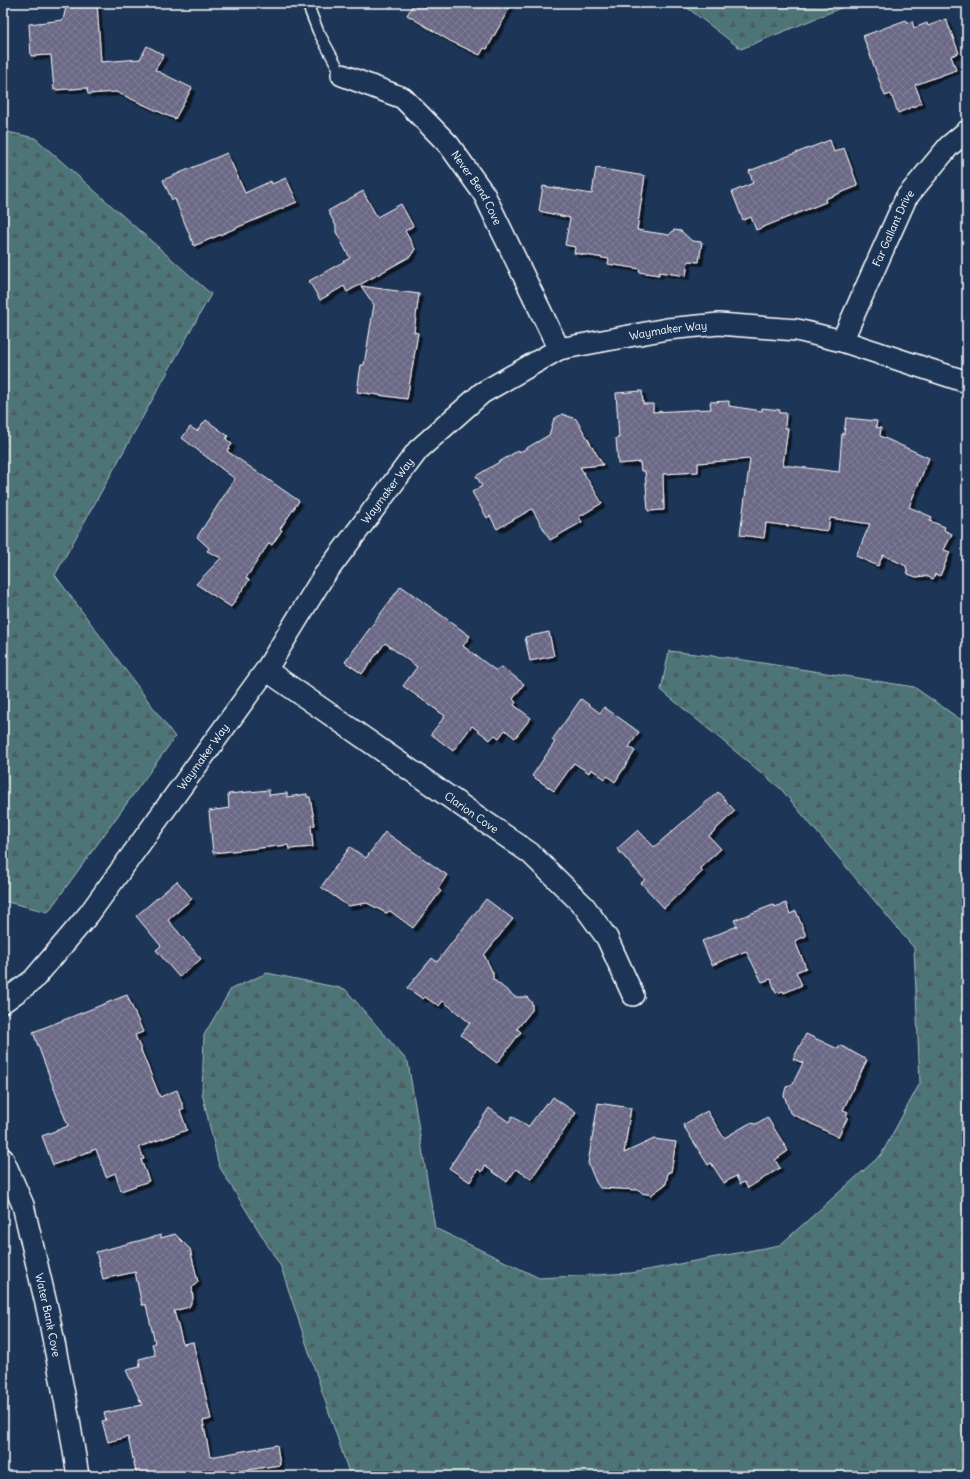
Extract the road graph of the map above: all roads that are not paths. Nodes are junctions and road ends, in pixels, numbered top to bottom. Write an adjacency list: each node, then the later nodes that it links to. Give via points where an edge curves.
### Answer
1 (307, 3): 2 (lane, via 318,31)
2 (342, 75): 5 (street, Never Bend Cove, via 402,98 449,145 484,194)
3 (967, 131): 4 (street, Far Gallant Drive, via 950,146 906,198)
4 (842, 341): 5 (street, Waymaker Way, via 797,330 719,324 667,329); 6 (street, Waymaker Way)
5 (560, 349): 7 (street, Waymaker Way, via 482,393 418,450 323,577)
6 (967, 382)
7 (266, 670): 8 (street, Clarion Cove, via 530,853 584,906 607,938); 9 (street, Waymaker Way, via 89,914 33,980)
8 (633, 995)
9 (3, 1002)
10 (3, 1159): 11 (street, Water Bank Cove, via 23,1206 62,1382)
11 (78, 1476)

